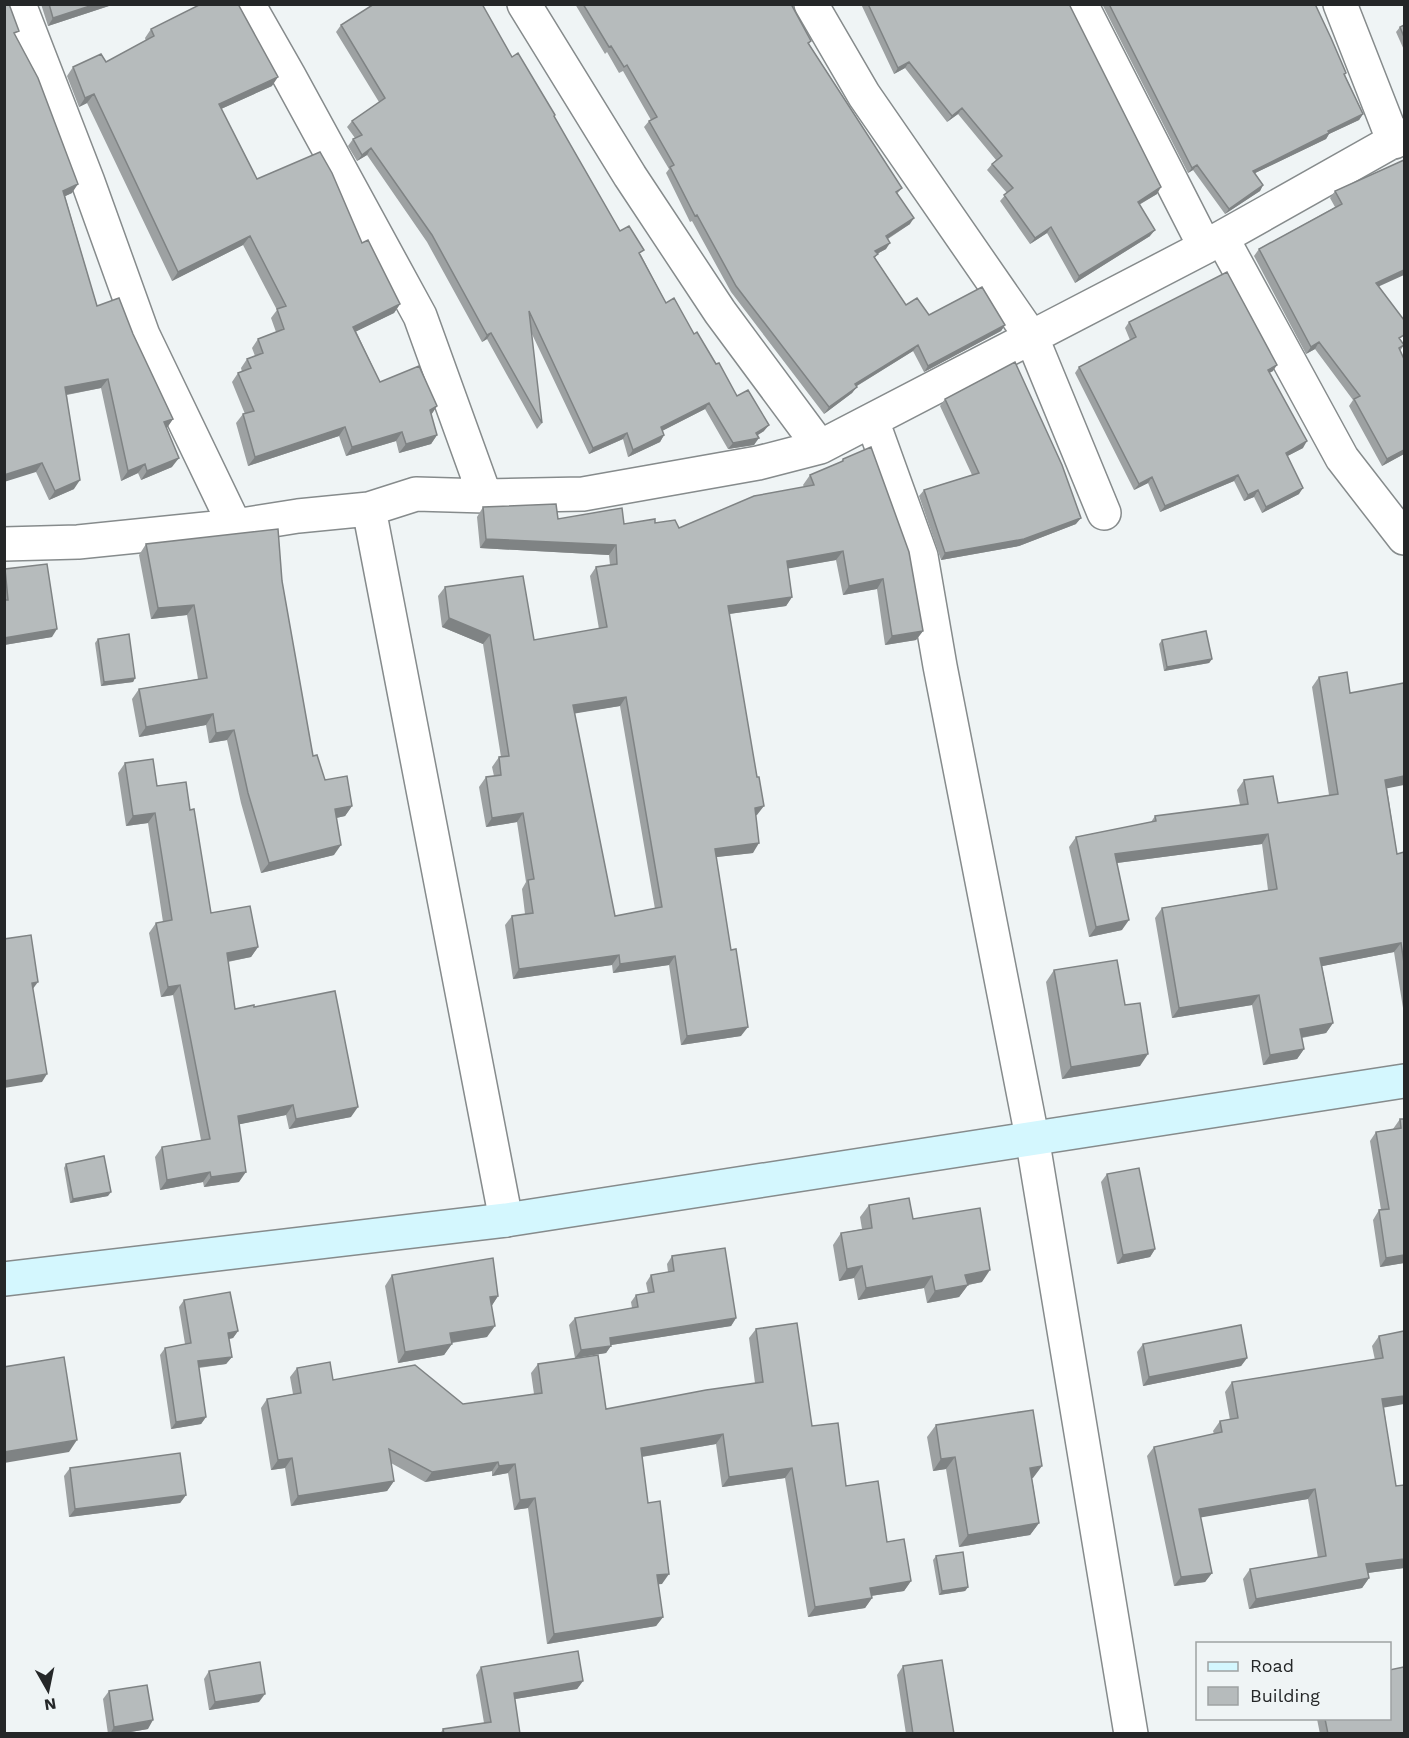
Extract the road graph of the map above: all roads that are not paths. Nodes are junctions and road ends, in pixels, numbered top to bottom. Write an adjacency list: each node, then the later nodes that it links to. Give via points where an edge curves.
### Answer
1 (19, 4): 15 (street, via 143,335)
2 (248, 4): 12 (street, via 420,316)
3 (524, 4): 11 (street, via 720,312)
4 (811, 4): 9 (street, via 864,95)
5 (1081, 4): 8 (street)
6 (1340, 4): 7 (street)
7 (1399, 139): 8 (street)
8 (1213, 242): 9 (street); 16 (street, via 1342,458)
9 (1032, 338): 10 (street); 14 (street)
10 (872, 420): 11 (street); 19 (street, via 921,556)
11 (820, 447): 12 (street, via 758,463 583,494)
12 (485, 496): 13 (street, via 416,494)
13 (369, 508): 15 (street); 20 (street)
14 (1104, 513)
15 (235, 526): 17 (street, via 78,542)
16 (1404, 538)
17 (4, 544)
18 (1404, 1082): 19 (street)
19 (1032, 1137): 20 (street); 22 (street)
20 (506, 1220): 21 (street)
21 (4, 1279)
22 (1131, 1734)

